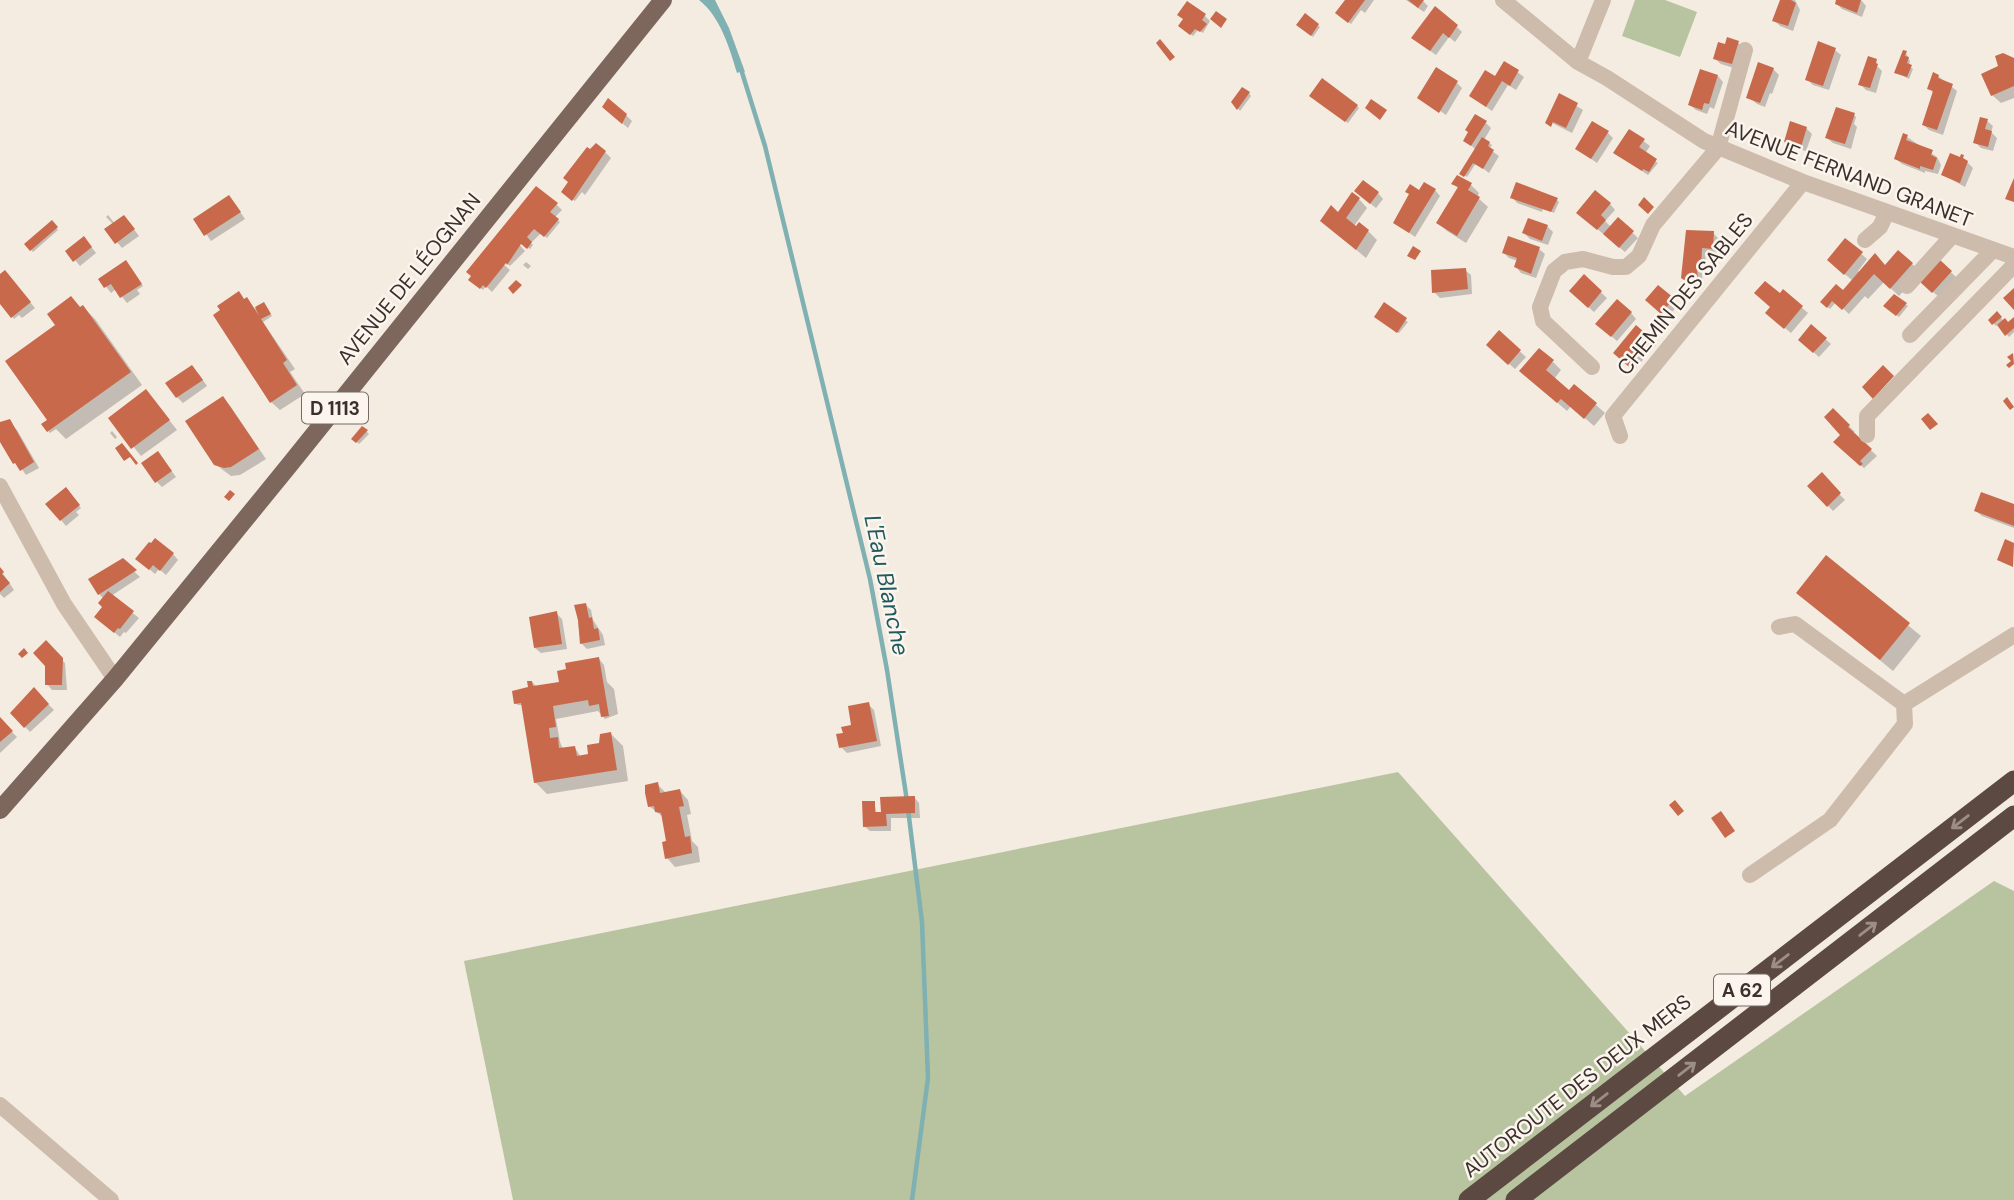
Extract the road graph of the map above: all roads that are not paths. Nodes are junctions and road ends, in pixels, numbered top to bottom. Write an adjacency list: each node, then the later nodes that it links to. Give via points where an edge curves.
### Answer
1 (663, 0): 22 (main road, AVENUE DE LÉOGNAN / D 1113)
2 (1503, 0): 5 (street, AVENUE FERNAND GRANET)
3 (1602, 0): 5 (street)
4 (1745, 50): 6 (street)
5 (1578, 62): 6 (street, AVENUE FERNAND GRANET)
6 (1718, 148): 7 (street, AVENUE FERNAND GRANET); 16 (street, via 1660,215 1639,256 1626,267 1583,259 1565,262 1554,271 1540,307 1543,321)
7 (1803, 183): 8 (street, AVENUE FERNAND GRANET); 18 (street, CHEMIN DES SABLES, via 1613,416)
8 (1888, 212): 9 (street, AVENUE FERNAND GRANET); 10 (street, via 1880,227)
9 (1952, 236): 11 (street, AVENUE FERNAND GRANET); 14 (street)
10 (1864, 240)
11 (1993, 250): 12 (street, AVENUE FERNAND GRANET); 15 (street)
12 (2014, 257)
13 (2014, 265): 17 (street, via 1867,416)
14 (1907, 286)
15 (1910, 335)
16 (1592, 367)
17 (1867, 435)
18 (1620, 436)
19 (0, 486): 22 (street, via 64,604)
20 (1779, 627): 23 (street, via 1795,624)
21 (2014, 635): 23 (street)
22 (115, 679): 25 (main road, AVENUE DE LÉOGNAN / D 1113)
23 (1904, 704): 27 (street, via 1905,724 1830,820)
24 (2014, 781): 30 (highway, AUTOROUTE DES DEUX MERS / A 62, one-way to 30)
25 (0, 810)
26 (2014, 816): 31 (highway, A 62, one-way to 26)
27 (1749, 875)
28 (0, 1105): 29 (street)
29 (111, 1200)
30 (1469, 1200)
31 (1516, 1200)

